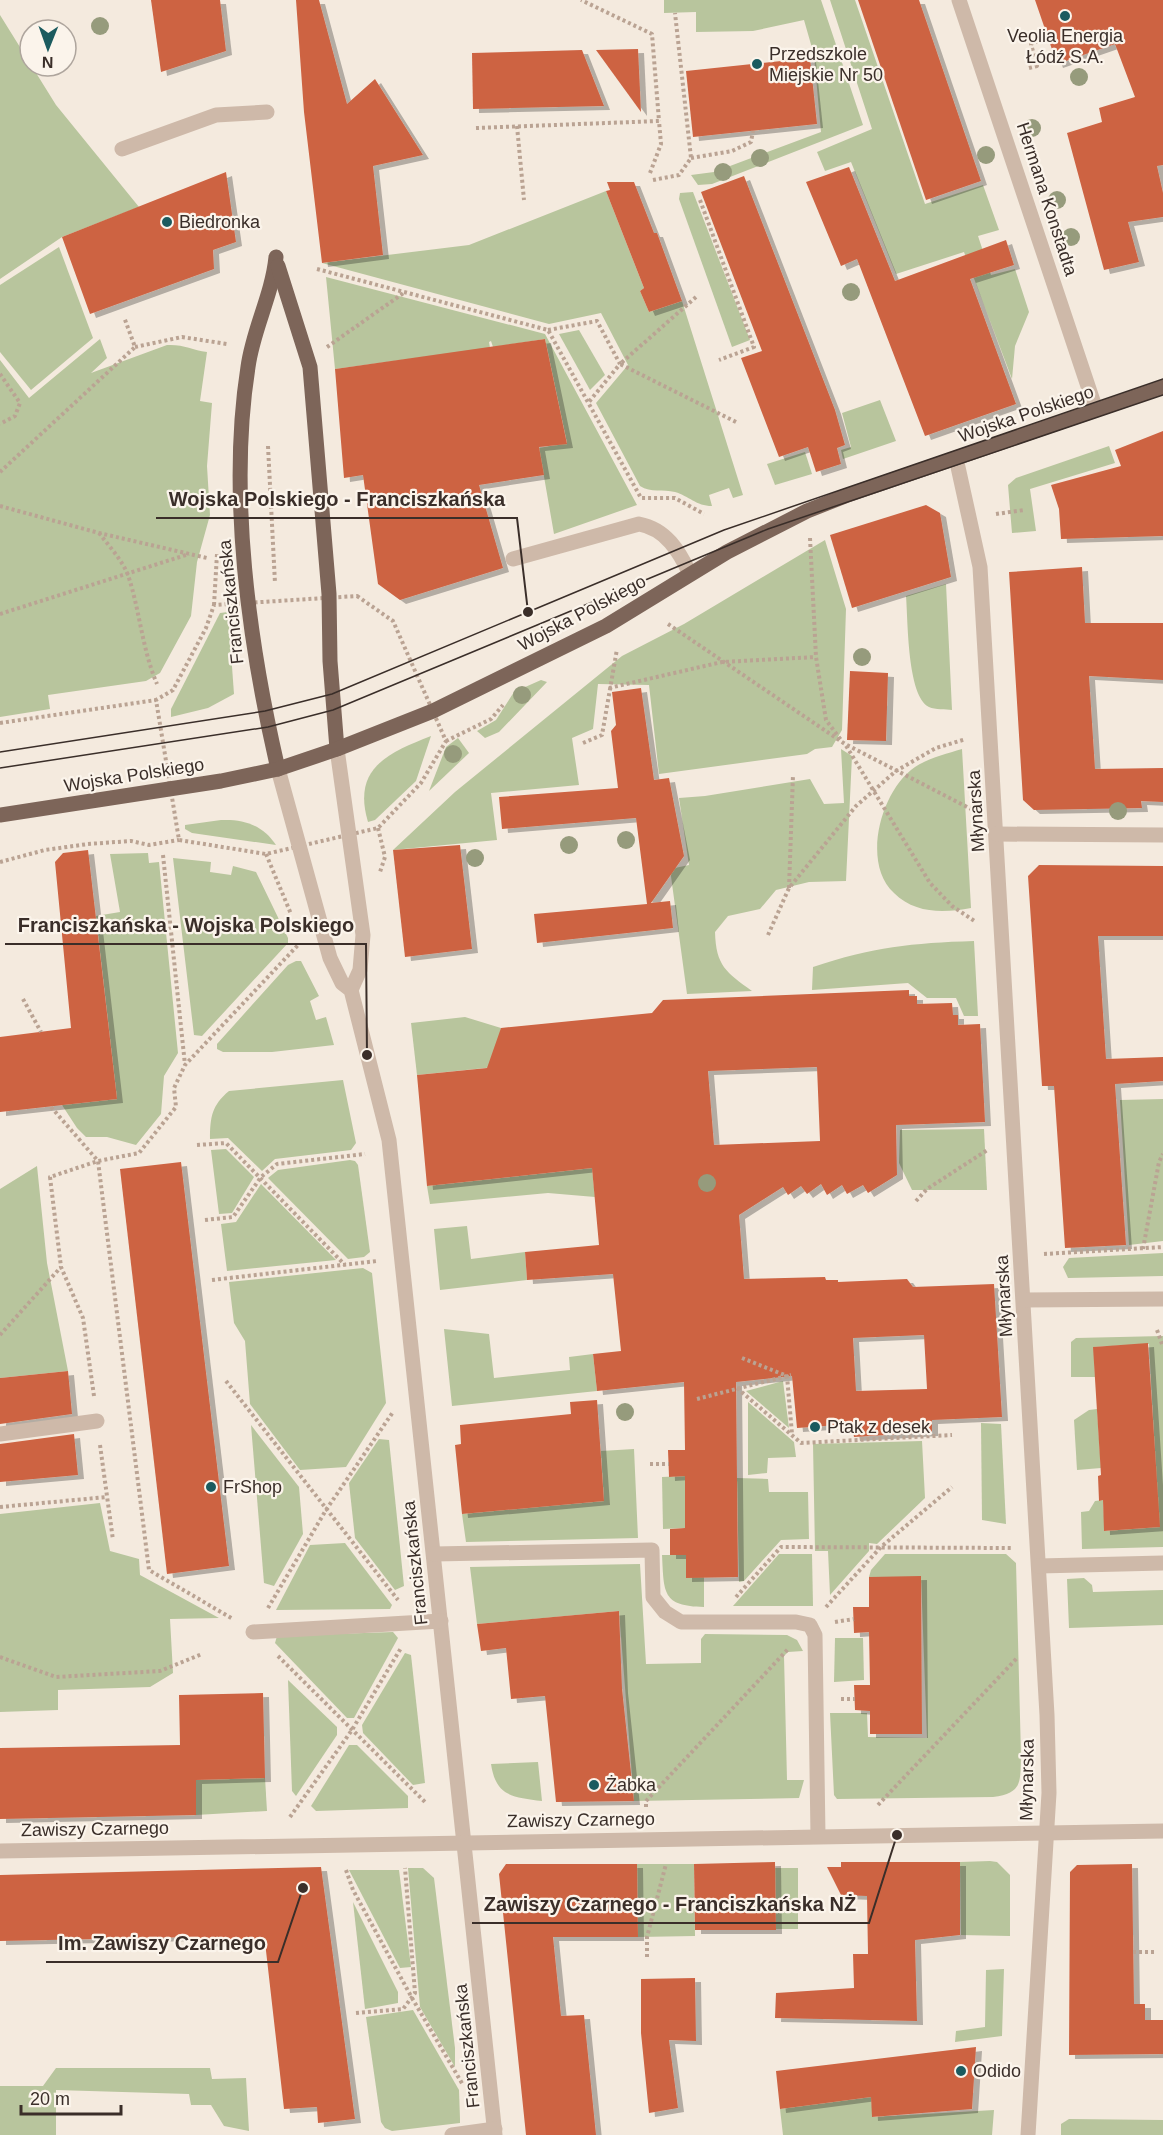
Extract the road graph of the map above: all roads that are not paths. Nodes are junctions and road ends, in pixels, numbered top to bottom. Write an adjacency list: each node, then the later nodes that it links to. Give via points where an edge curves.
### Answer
1 (959, 0): 5 (street, Hermana Konstadta)
2 (267, 112): 3 (street, via 216,115)
3 (122, 149)
4 (1163, 387): 5 (main road, Wojska Polskiego)
5 (1096, 410): 6 (main road, Wojska Polskiego)
6 (956, 458): 8 (main road, Wojska Polskiego, via 807,511); 12 (street, Młynarska, via 980,567)
7 (513, 559): 8 (street, via 639,524 652,526 669,541)
8 (690, 574): 9 (main road, Wojska Polskiego, via 606,626 433,711)
9 (338, 749): 10 (main road, Wojska Polskiego); 10 (main road, Franciszkańska, via 310,367 276,257 271,290 248,366 239,441 249,603 260,682); 14 (street, Franciszkańska, via 363,935 360,970)
10 (279, 769): 11 (main road, Wojska Polskiego); 14 (street, Franciszkańska, via 330,958 342,983)
11 (0, 815)
12 (997, 834): 13 (street); 16 (street, Młynarska)
13 (1163, 835)
14 (351, 990): 19 (street, Franciszkańska, via 389,1140)
15 (1163, 1299): 16 (street)
16 (1024, 1300): 21 (street, Młynarska)
17 (97, 1421): 18 (street)
18 (0, 1434)
19 (434, 1554): 22 (street, Franciszkańska); 26 (street, via 652,1550 653,1597 665,1612 681,1622 810,1625 815,1635)
20 (1163, 1563): 21 (street)
21 (1039, 1566): 25 (street, Młynarska, via 1047,1715)
22 (441, 1622): 23 (street); 27 (street, Franciszkańska)
23 (253, 1632)
24 (1163, 1831): 25 (street, Zawiszy Czarnego)
25 (1046, 1832): 26 (street, Zawiszy Czarnego); 31 (street, Młynarska)
26 (818, 1836): 27 (street, Zawiszy Czarnego)
27 (465, 1841): 28 (street, Zawiszy Czarnego); 29 (street, Franciszkańska)
28 (0, 1851)
29 (495, 2132): 30 (street)
30 (452, 2135)
31 (1029, 2135)

